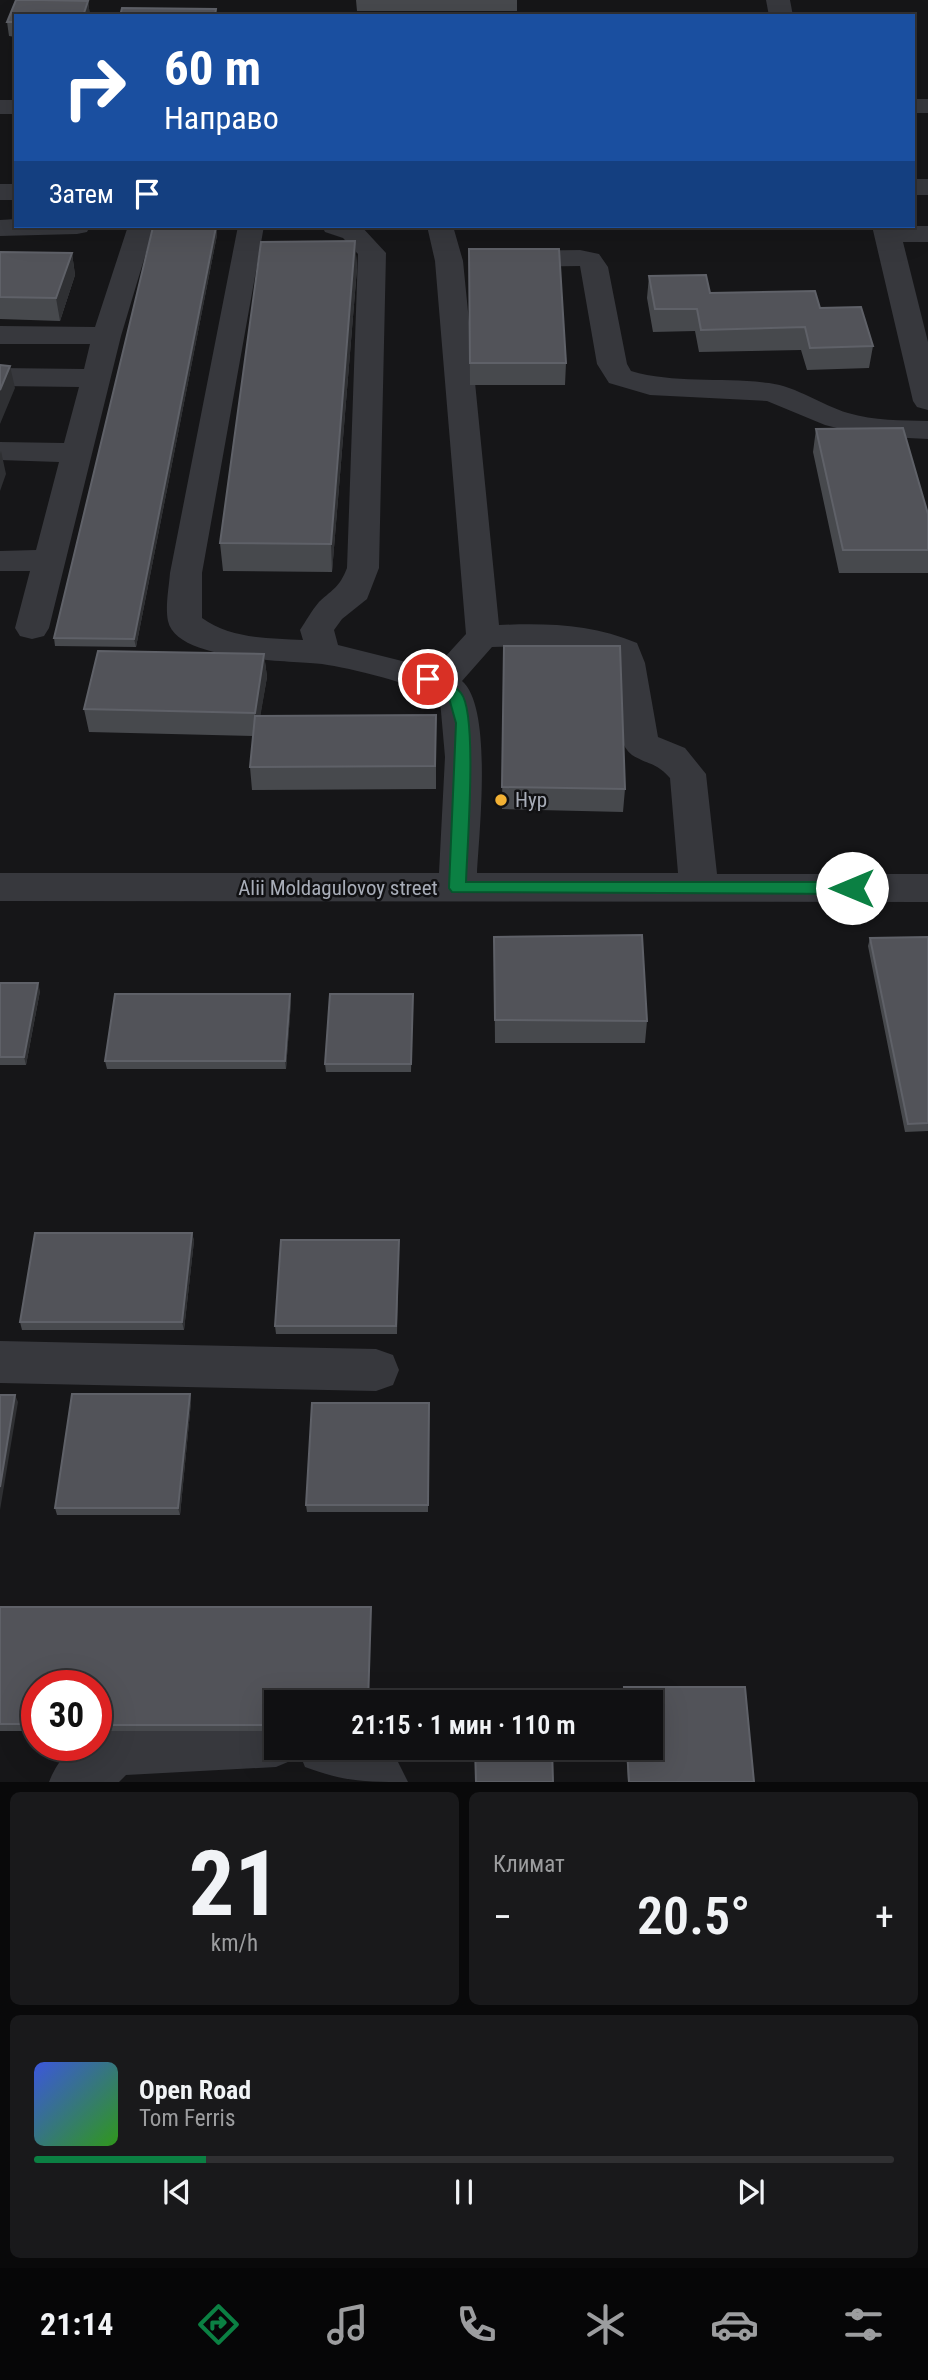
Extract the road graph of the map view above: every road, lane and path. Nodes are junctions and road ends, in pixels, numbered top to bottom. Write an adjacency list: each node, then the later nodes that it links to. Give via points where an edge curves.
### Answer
1 (140, 228): 9 (street)
2 (251, 228): 20 (street, via 186,573 185,622 206,639 255,649)
3 (341, 228): 20 (street, via 353,232 372,253 363,568 355,591 330,611 317,630)
4 (442, 228): 7 (street)
5 (886, 230): 6 (street); 12 (street)
6 (928, 234)
7 (471, 260): 13 (street, via 589,260 612,364 619,377 650,386 769,392 869,427); 19 (street)
8 (0, 335): 9 (street)
9 (107, 336): 11 (street)
10 (0, 377): 11 (street)
11 (96, 378): 15 (street)
12 (928, 400)
13 (928, 430)
14 (0, 451): 15 (street)
15 (77, 453): 16 (street)
16 (50, 560): 17 (street); 18 (street)
17 (0, 561)
18 (32, 628)
19 (483, 636): 21 (street); 24 (street, via 570,635 625,651 634,726 643,745 672,757 688,774)
20 (323, 653): 21 (street)
21 (440, 684): 23 (street, via 456,696 463,723)
22 (0, 887): 23 (street, Alii Moldagulovoy street)
23 (457, 888): 24 (street, Alii Moldagulovoy street)
24 (699, 888): 25 (street, Alii Moldagulovoy street)
25 (928, 888)
26 (0, 1362): 27 (street)
27 (376, 1370)
28 (264, 1741): 30 (street, via 116,1749)
29 (367, 1760): 31 (street)
30 (76, 1782)
31 (381, 1782)

